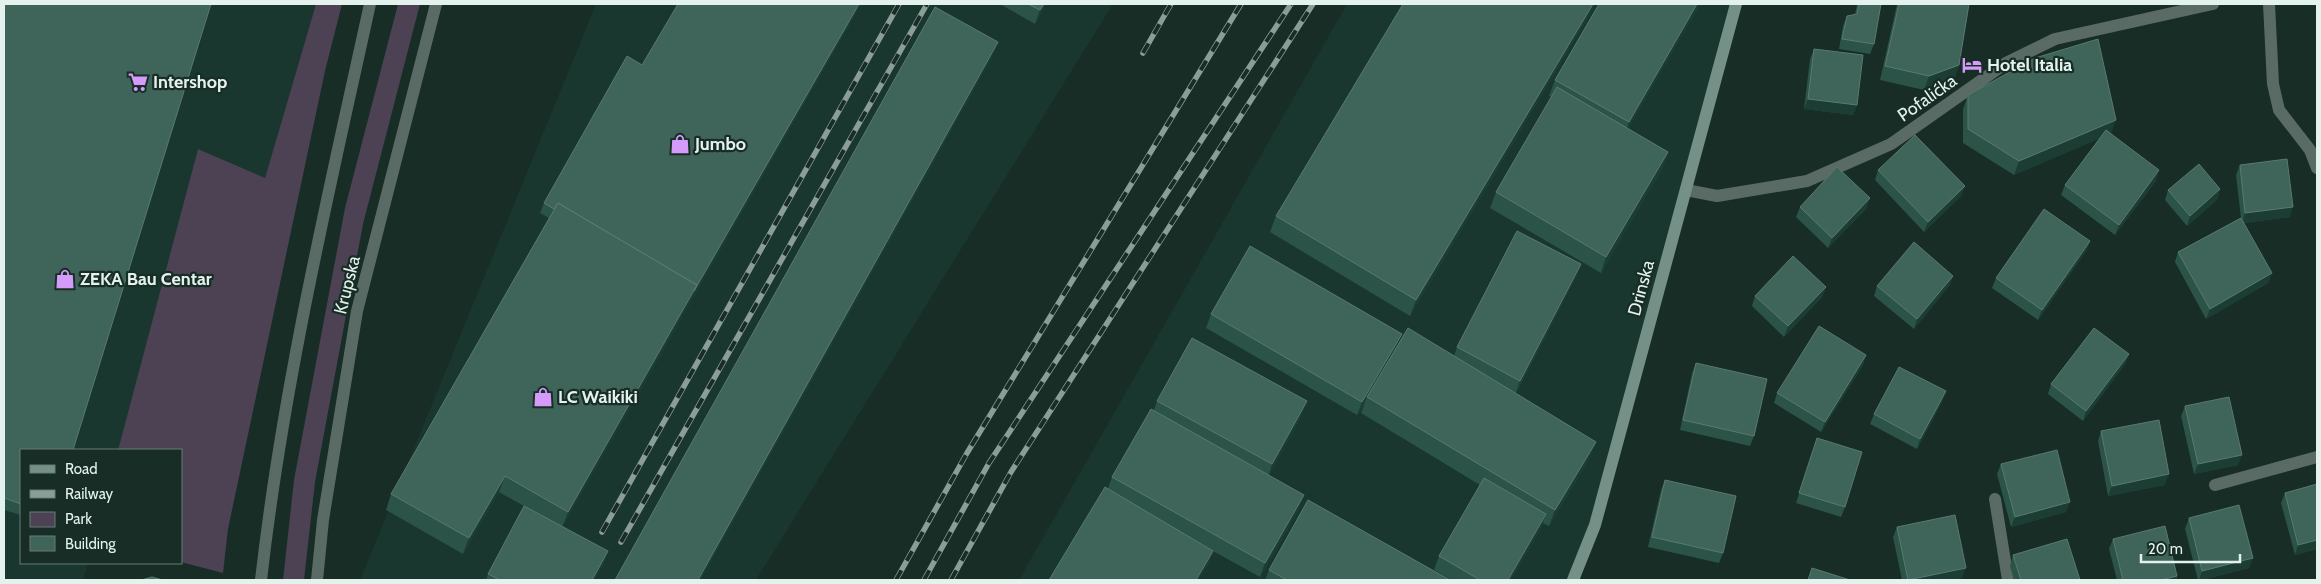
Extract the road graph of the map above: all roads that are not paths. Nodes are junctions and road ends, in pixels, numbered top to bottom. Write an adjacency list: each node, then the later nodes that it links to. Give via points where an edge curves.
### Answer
1 (370, 4): 11 (street, Krupska, via 306,300 269,510)
2 (436, 4): 12 (street, Krupska, via 357,312 323,520)
3 (1736, 4): 7 (main road, Drinska)
4 (2212, 4): 7 (street, Pofalićka, via 2055,39 2006,63 1891,144 1807,181 1718,196)
5 (2269, 4): 6 (street, via 2273,84 2280,110 2310,150)
6 (2317, 168)
7 (1686, 190): 13 (main road, Drinska, via 1595,525)
8 (2317, 457): 9 (street)
9 (2215, 486)
10 (1995, 499): 14 (street)
11 (261, 580)
12 (317, 580)
13 (1573, 580)
14 (2008, 580)

